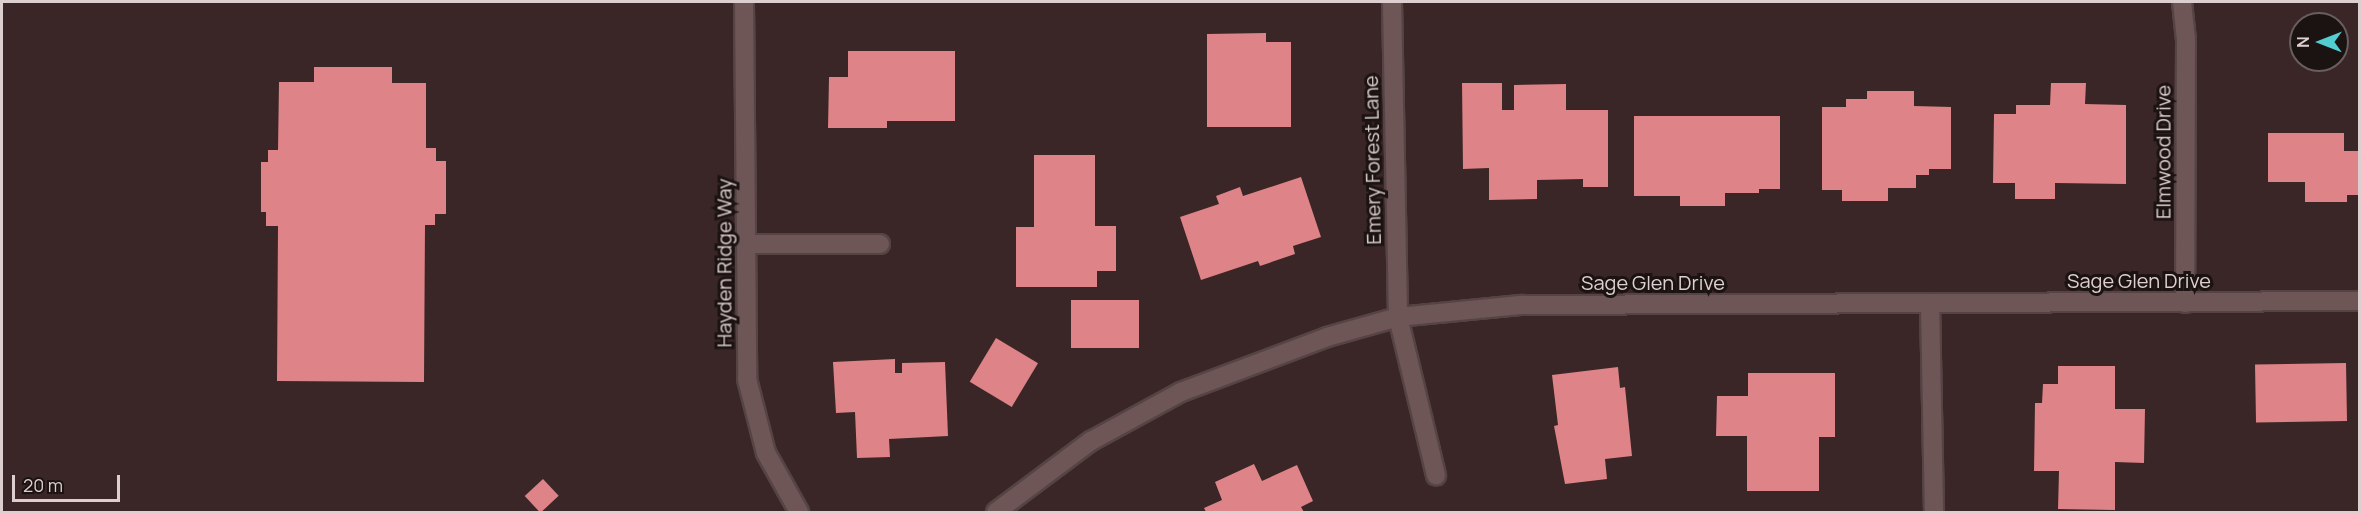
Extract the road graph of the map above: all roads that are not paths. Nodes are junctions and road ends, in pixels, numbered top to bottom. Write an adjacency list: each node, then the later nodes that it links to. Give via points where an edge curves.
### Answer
1 (744, 2): 4 (street, Hayden Ridge Way)
2 (1392, 2): 9 (street, Emery Forest Lane)
3 (2182, 2): 8 (street, Elmwood Drive, via 2186,39)
4 (748, 244): 5 (street); 11 (street, Hayden Ridge Way, via 747,379 766,453)
5 (880, 244)
6 (2360, 301): 8 (street, Sage Glen Drive)
7 (1930, 303): 8 (street, Sage Glen Drive); 9 (street, Sage Glen Drive, via 1521,305); 13 (street)
8 (2185, 303)
9 (1398, 317): 10 (street, Emery Forest Lane); 12 (street, Sage Glen Drive, via 1327,337 1181,392 1091,441)
10 (1436, 475)
11 (799, 513)
12 (996, 513)
13 (1934, 513)

